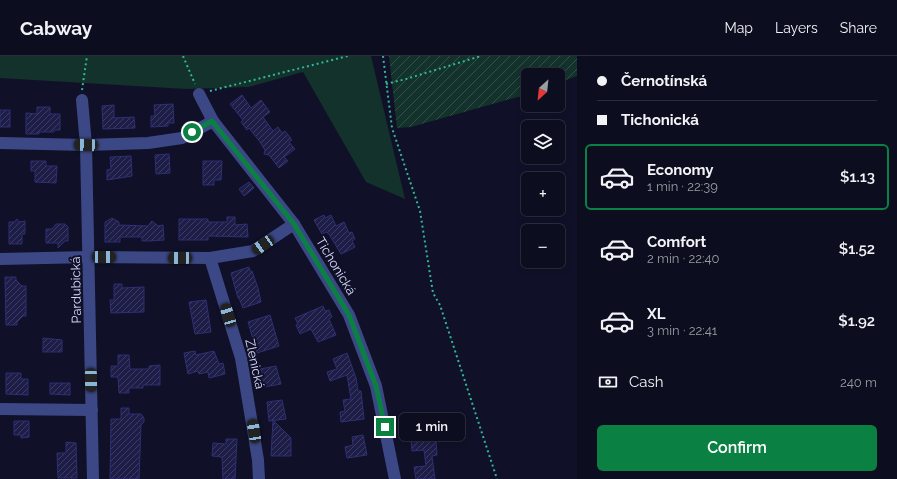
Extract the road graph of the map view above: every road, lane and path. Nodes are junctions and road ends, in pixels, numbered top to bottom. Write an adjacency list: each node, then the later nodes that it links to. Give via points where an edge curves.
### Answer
1 (88, 56): 8 (path)
2 (183, 56): 7 (path)
3 (348, 56): 7 (path)
4 (383, 56): 6 (path)
5 (481, 56): 6 (path)
6 (386, 84): 21 (path, via 392,128 420,211 433,293 440,305)
7 (199, 94): 9 (street, Tichonická)
8 (82, 100): 11 (street, Pardubická)
9 (212, 121): 11 (street, via 182,138 148,143); 12 (street, Tichonická)
10 (0, 143): 11 (street)
11 (86, 145): 13 (street, Pardubická)
12 (294, 224): 14 (street, via 253,252); 20 (street, Tichonická, via 349,315 376,386)
13 (89, 257): 14 (street); 15 (street); 17 (street, Pardubická)
14 (210, 258): 19 (street, Zlenická, via 242,358 258,460)
15 (0, 259)
16 (0, 409): 17 (street)
17 (92, 410): 18 (street, Pardubická)
18 (93, 479)
19 (258, 479)
20 (395, 479)
21 (496, 479)

